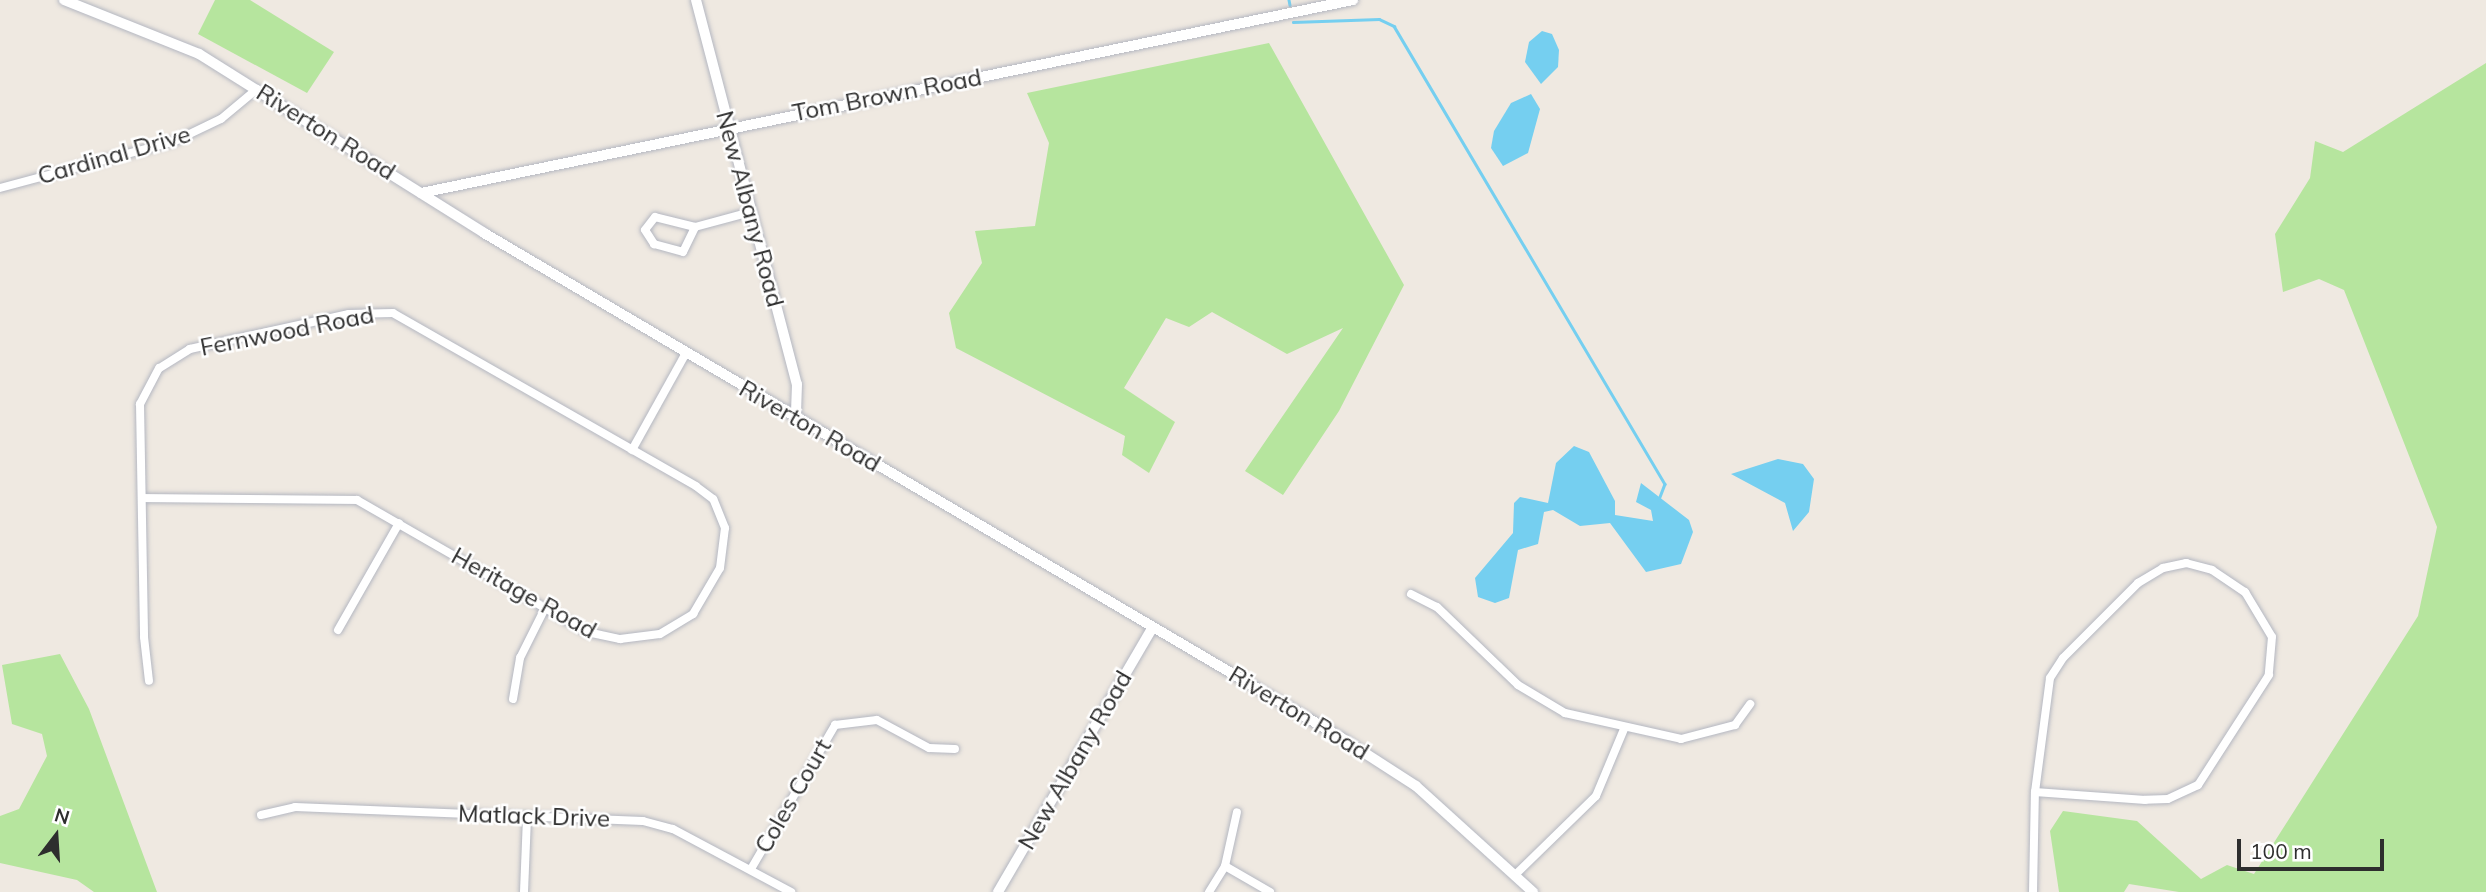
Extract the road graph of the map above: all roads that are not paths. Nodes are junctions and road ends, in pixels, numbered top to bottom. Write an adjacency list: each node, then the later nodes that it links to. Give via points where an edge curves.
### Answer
1 (64, 0): 4 (main road, Riverton Road, via 164,37)
2 (696, 0): 5 (street, New Albany Road)
3 (1353, 0): 5 (street, Tom Brown Road)
4 (257, 89): 6 (street, Cardinal Drive, via 221,119 176,141); 7 (main road, Riverton Road)
5 (729, 127): 7 (street, Tom Brown Road); 8 (street, New Albany Road)
6 (0, 188)
7 (421, 193): 10 (main road, Riverton Road)
8 (751, 212): 9 (street); 11 (street, New Albany Road, via 797,384)
9 (695, 227): 9 (street, via 683,252 674,253 654,244 645,230 655,217)
10 (686, 353): 11 (main road, Riverton Road); 12 (street)
11 (796, 418): 17 (main road, Riverton Road)
12 (632, 450): 13 (street, Fernwood Road, via 416,322 393,313 349,314 191,349 159,368 141,404); 16 (street, Heritage Road, via 696,486 723,517 725,548 705,597 678,626 620,639 587,632)
13 (142, 498): 14 (street, Heritage Road, via 334,496 368,504); 19 (street, Fernwood Road)
14 (399, 523): 16 (street, Heritage Road); 18 (street)
15 (1411, 594): 22 (street, via 1437,607 1548,706)
16 (545, 608): 20 (street, via 520,658)
17 (1152, 628): 30 (main road, Riverton Road, via 1391,768); 33 (main road, New Albany Road)
18 (338, 631)
19 (149, 681)
20 (513, 699)
21 (1750, 704): 22 (street, via 1735,725 1711,735 1681,739)
22 (1624, 729): 30 (street, via 1596,796)
23 (955, 749): 29 (street, Coles Court, via 929,748 877,720 835,725)
24 (2035, 792): 24 (street, via 2145,800 2168,799 2198,785 2269,675 2272,637 2245,592 2186,564 2138,583 2050,678); 37 (street)
25 (1237, 812): 28 (street)
26 (261, 815): 27 (street, Matlack Drive, via 295,807)
27 (527, 816): 29 (street, Matlack Drive, via 643,821); 31 (street)
28 (1225, 866): 34 (street); 35 (street)
29 (751, 869): 32 (street, Matlack Drive)
30 (1516, 875): 36 (main road, Riverton Road)
31 (524, 892)
32 (791, 892)
33 (998, 892)
34 (1209, 892)
35 (1270, 892)
36 (1533, 892)
37 (2033, 892)

